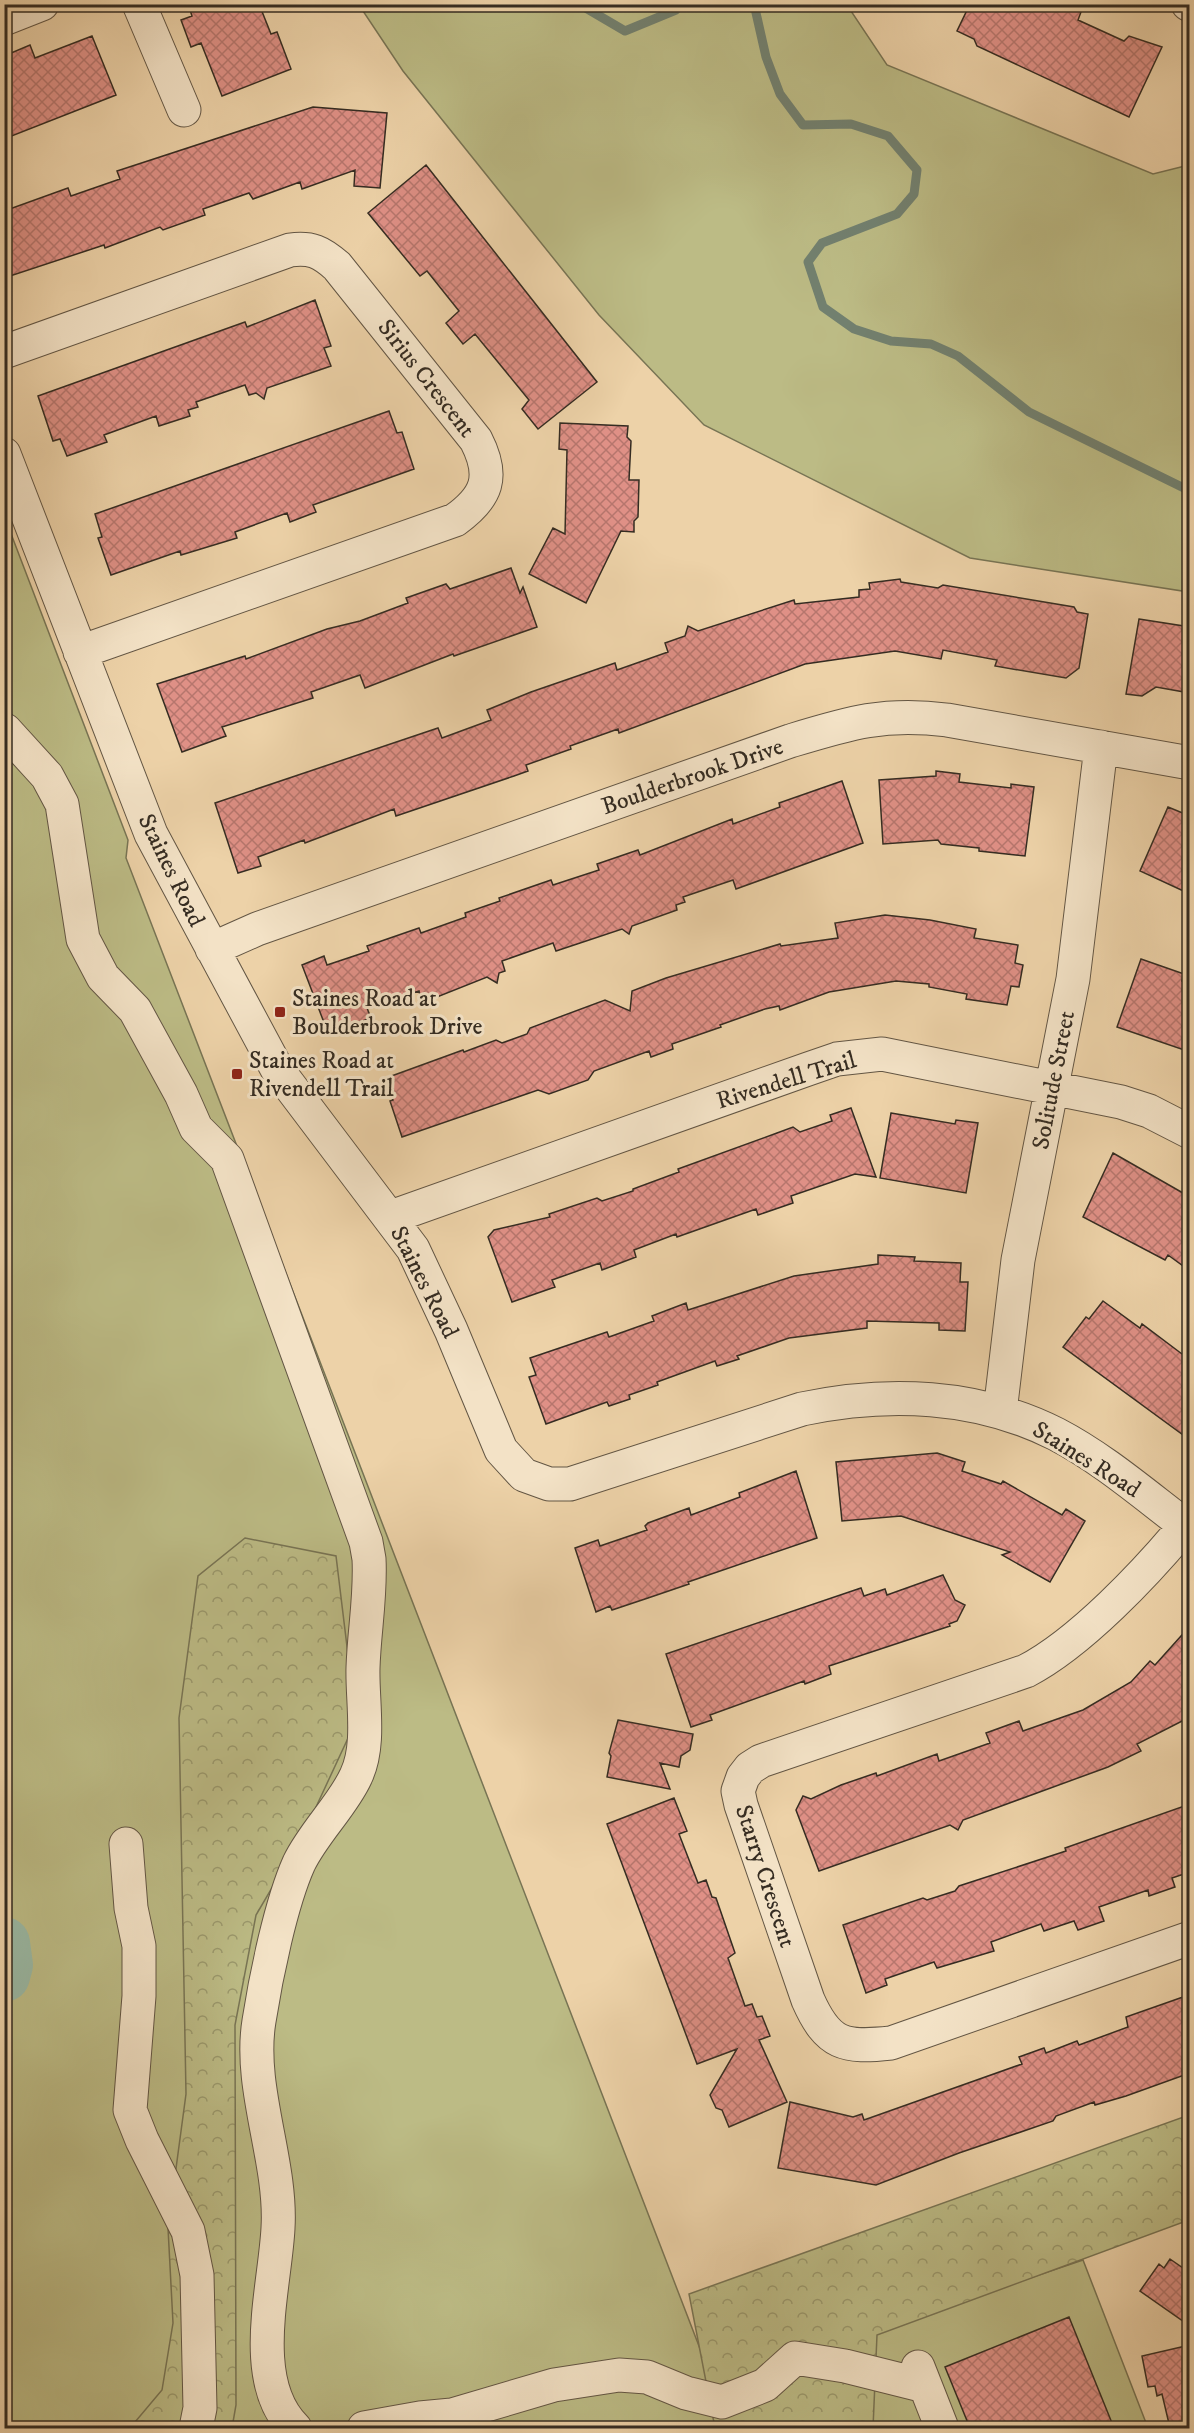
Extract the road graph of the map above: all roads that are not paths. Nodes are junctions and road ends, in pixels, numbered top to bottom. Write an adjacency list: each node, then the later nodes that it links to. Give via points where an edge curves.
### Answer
1 (42, 4): 3 (street)
2 (139, 4): 4 (street)
3 (4, 19)
4 (184, 110)
5 (4, 352): 7 (street, Sirius Crescent, via 290,250 306,248 321,252 337,266 476,440 483,454 483,492 473,507 454,520)
6 (4, 454): 7 (street, Staines Road)
7 (80, 652): 11 (street, Staines Road, via 151,834)
8 (5, 730): 21 (street, via 47,776 62,804 83,939 91,958 135,1010 196,1128 227,1159 369,1559 363,1741 357,1775 299,1863 279,1925 258,2023 256,2065 278,2225 267,2350 269,2384 278,2406)
9 (1101, 747): 10 (street, Boulderbrook Drive); 11 (street, Boulderbrook Drive, via 910,715 880,717 779,745 268,925); 12 (street, Solitude Street, via 1073,979)
10 (1190, 763)
11 (212, 949): 14 (street, Staines Road, via 277,1069)
12 (1051, 1088): 13 (street, Rivendell Trail, via 1121,1102); 14 (street, Rivendell Trail, via 899,1056 837,1059); 15 (street, Solitude Street, via 1018,1260)
13 (1190, 1132)
14 (391, 1217): 15 (street, Staines Road, via 413,1249 452,1330 494,1437 516,1468 539,1481 584,1481 759,1421 839,1402 883,1398 934,1400 969,1403)
15 (1000, 1412): 16 (street, Staines Road, via 1058,1435 1106,1465)
16 (1187, 1527): 18 (street, Starry Crescent, via 1154,1564 1048,1659 1026,1671 761,1761 743,1777 738,1791 747,1829 808,2000 828,2035 843,2043 891,2043)
17 (126, 1844): 20 (street, via 131,1908 139,1946 130,2110 188,2231 197,2275 200,2408)
18 (1190, 1938)
19 (451, 2422): 22 (street); 23 (street, via 554,2385 619,2375 646,2377 722,2402 765,2385 795,2358 921,2377)
20 (195, 2428)
21 (295, 2428)
22 (363, 2428)
23 (942, 2428)

